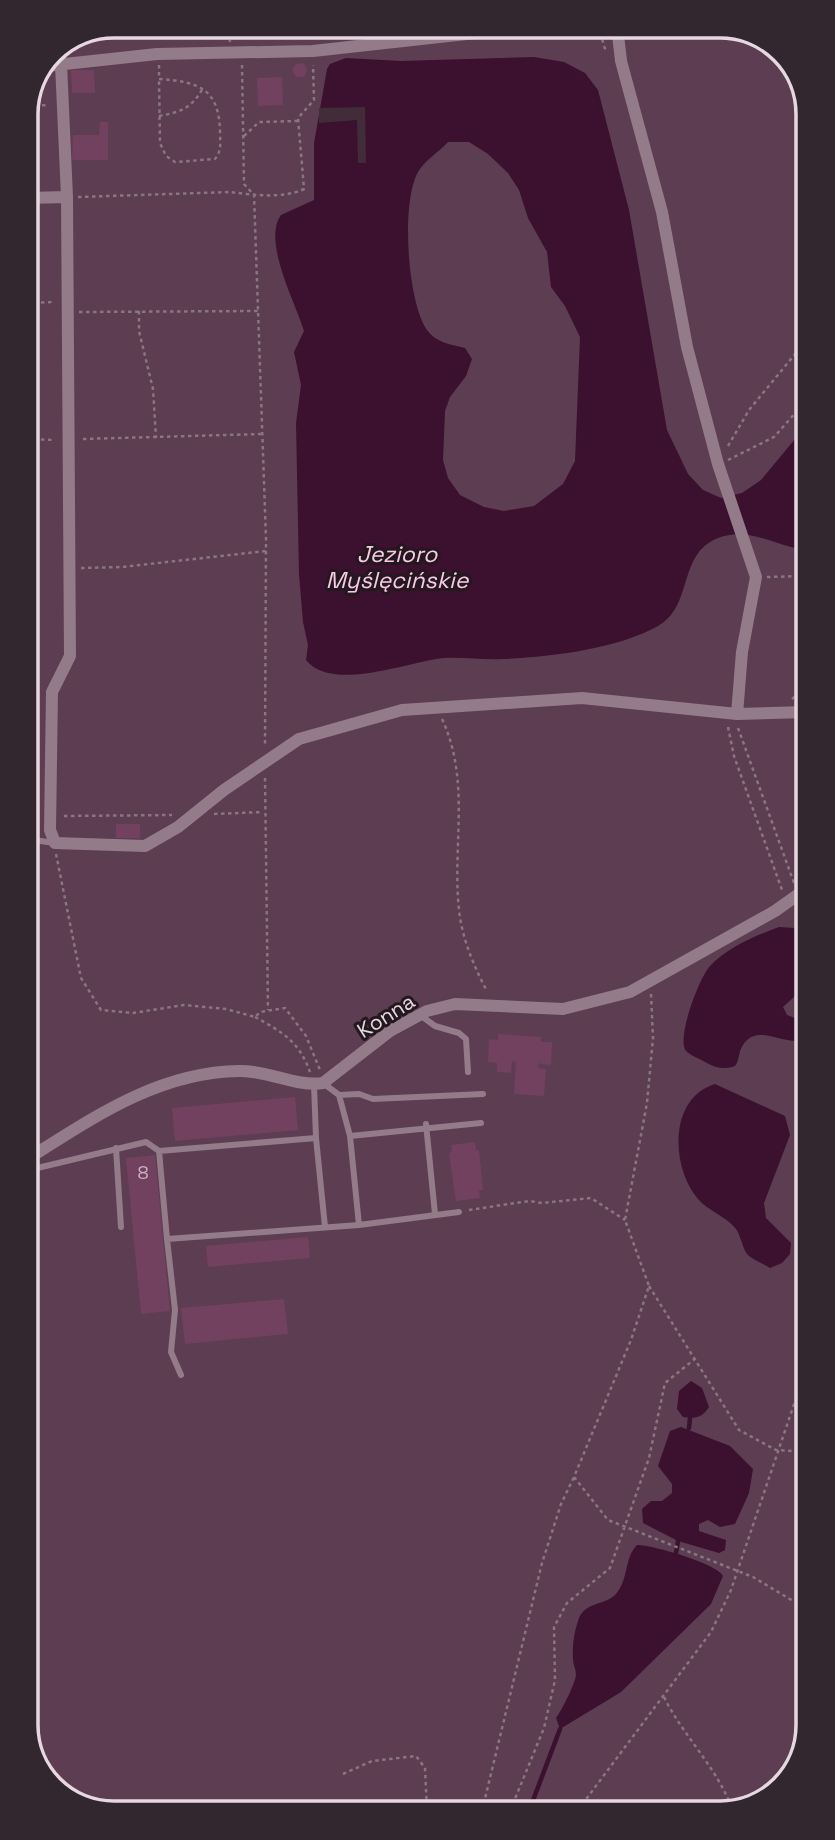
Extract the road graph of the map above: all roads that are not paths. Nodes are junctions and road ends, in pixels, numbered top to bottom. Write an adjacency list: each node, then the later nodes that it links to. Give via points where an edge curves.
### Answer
1 (425, 39): 3 (street, via 313,51 157,54)
2 (618, 39): 8 (street, via 718,464 755,577)
3 (61, 64): 4 (street); 5 (street)
4 (57, 65)
5 (66, 197): 6 (street); 10 (street, via 70,656 51,692 50,830)
6 (39, 198)
7 (796, 712): 8 (street)
8 (732, 714): 10 (street, via 582,698 402,709 310,735 145,846)
9 (39, 840): 10 (lane)
10 (55, 843)
11 (796, 895): 12 (street, Konna, via 630,992 563,1009 455,1004)
12 (418, 1014): 13 (lane, via 466,1039); 14 (street, Konna)
13 (468, 1072)
14 (319, 1084): 16 (lane); 20 (lane); 23 (street, via 261,1071 186,1078 124,1100)
15 (484, 1094): 16 (lane, via 373,1099)
16 (339, 1095): 19 (lane)
17 (481, 1123): 18 (lane)
18 (426, 1126): 19 (lane); 26 (lane)
19 (350, 1136): 27 (lane)
20 (316, 1138): 22 (lane); 29 (lane)
21 (116, 1148): 22 (lane, via 146,1142); 24 (lane); 28 (lane)
22 (159, 1151): 30 (lane)
23 (38, 1152)
24 (38, 1168)
25 (458, 1212): 26 (lane)
26 (435, 1214): 27 (lane)
27 (359, 1225): 29 (lane)
28 (121, 1227)
29 (325, 1227): 30 (lane)
30 (167, 1239): 31 (lane, via 175,1310 171,1352)
31 (181, 1375)

